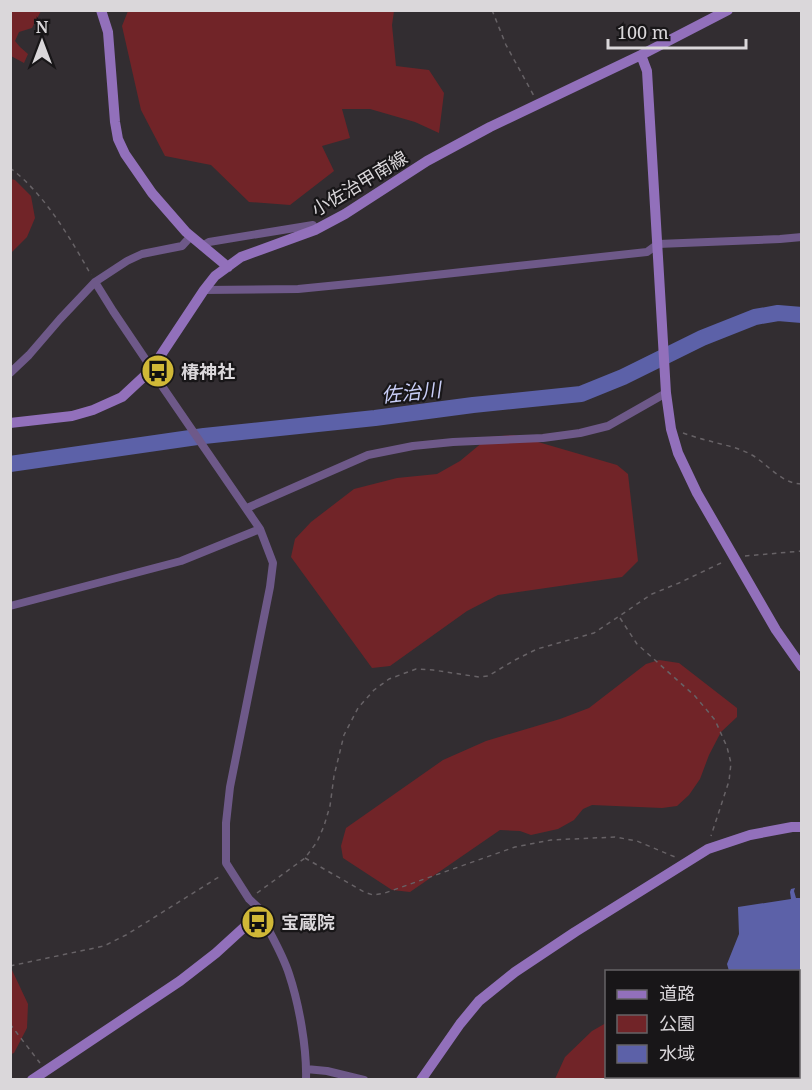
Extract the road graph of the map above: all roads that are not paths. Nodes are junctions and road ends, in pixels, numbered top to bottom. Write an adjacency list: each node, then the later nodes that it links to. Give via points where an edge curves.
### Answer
1 (101, 10): 5 (street, via 108,32 118,139 152,193)
2 (728, 10): 3 (street, 小佐治甲南線)
3 (641, 55): 4 (street, 小佐治甲南線, via 490,127); 7 (street, via 647,71)
4 (315, 230): 8 (street, via 313,225); 9 (street, 小佐治甲南線, via 242,257)
5 (191, 236): 8 (street); 10 (street, via 182,246 142,254)
6 (801, 237): 7 (street)
7 (658, 244): 11 (street, via 647,252 389,280 298,288); 14 (street)
8 (202, 246): 9 (street)
9 (228, 267): 11 (street, 小佐治甲南線)
10 (95, 282): 12 (street); 13 (street)
11 (204, 290): 12 (street, 小佐治甲南線)
12 (151, 370): 15 (street, 小佐治甲南線, via 122,398 93,410); 16 (street)
13 (10, 373)
14 (666, 393): 16 (street, via 608,426 580,433 412,446 368,455); 19 (street, via 678,453 697,493)
15 (10, 423)
16 (247, 508): 17 (street)
17 (260, 529): 18 (street, via 181,561); 21 (street, via 273,563 230,787 226,863 249,899)
18 (10, 606)
19 (801, 667)
20 (801, 827): 26 (street, via 750,835 708,849 515,972 479,1001)
21 (262, 911): 22 (street, via 289,973); 23 (street, via 180,981)
22 (306, 1069): 24 (street); 25 (street)
23 (32, 1080)
24 (306, 1080)
25 (364, 1080)
26 (421, 1080)

